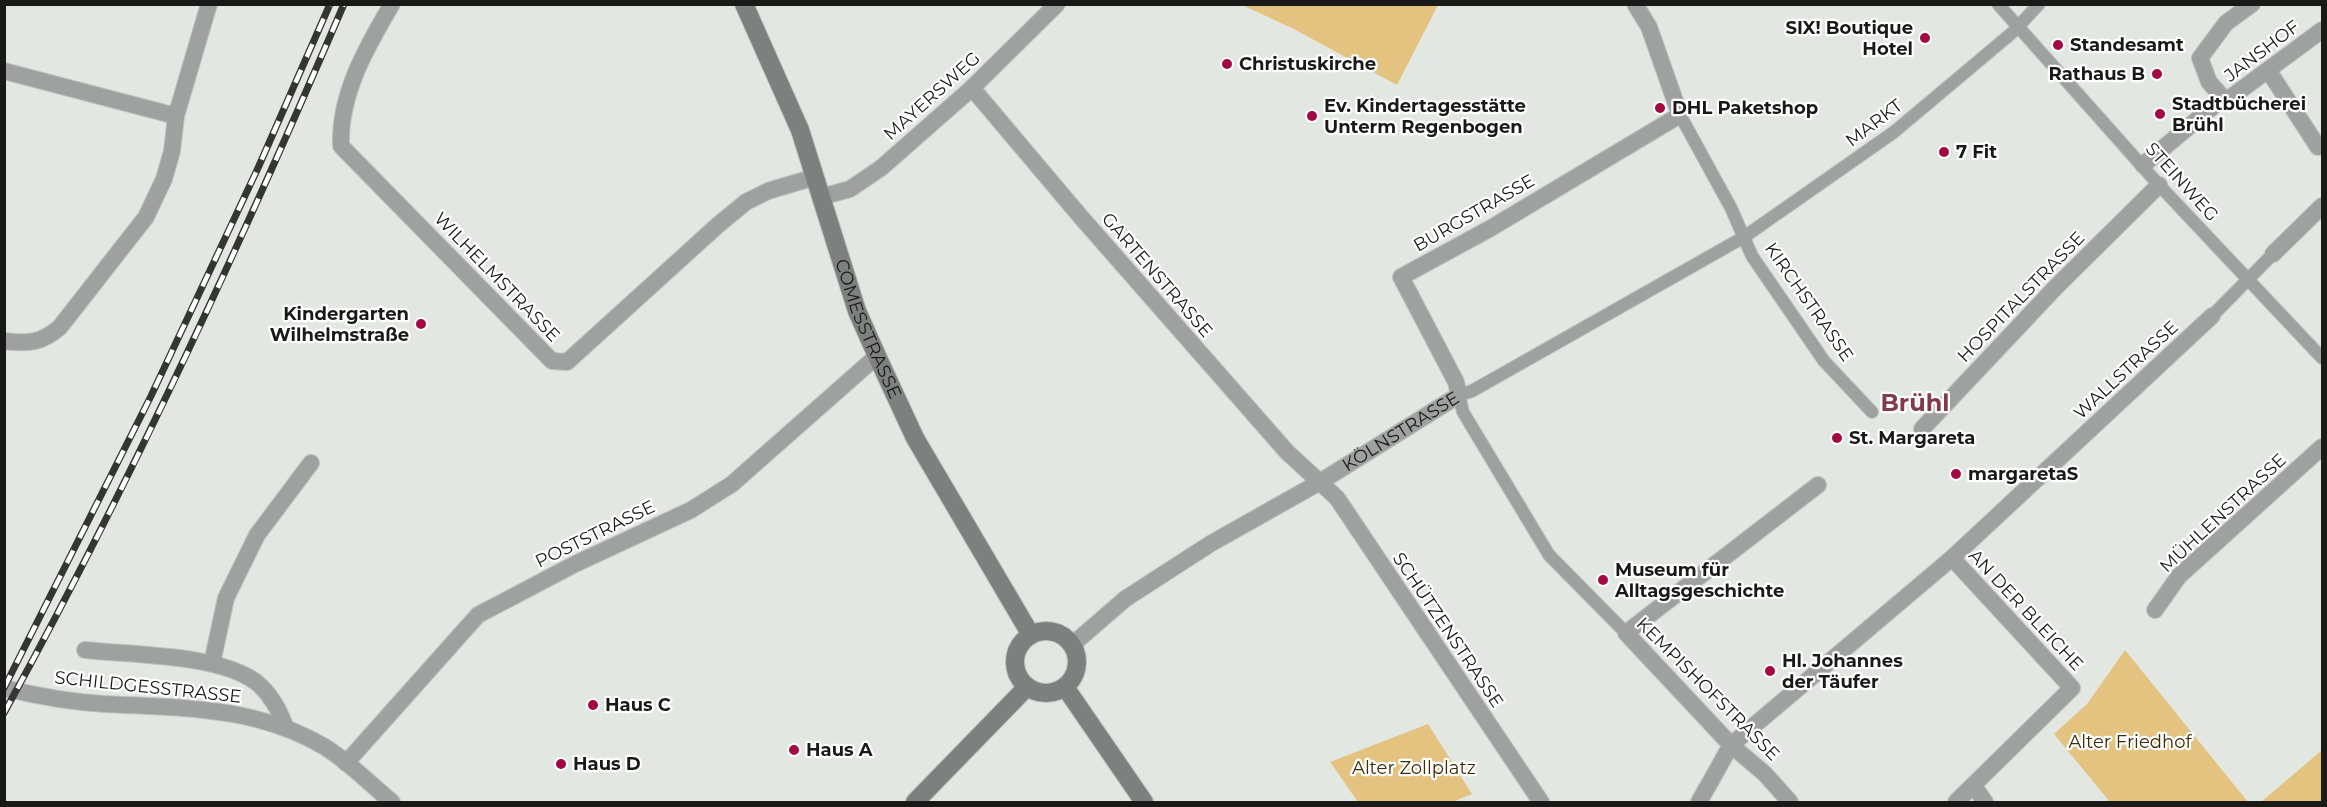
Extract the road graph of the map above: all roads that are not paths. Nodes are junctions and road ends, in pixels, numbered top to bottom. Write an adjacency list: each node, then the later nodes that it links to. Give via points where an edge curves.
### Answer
1 (209, 4): 16 (street)
2 (392, 4): 19 (street, WILHELMSTRASSE, via 346,93 340,122 341,146 552,361 567,362 746,202)
3 (744, 4): 19 (main road, COMESSTRASSE, via 800,130)
4 (1057, 4): 13 (street, MAYERSWEG)
5 (1635, 4): 15 (street, via 1649,27)
6 (1998, 4): 9 (street, STEINWEG)
7 (2039, 4): 9 (street, MARKT)
8 (2252, 4): 14 (street, JANSHOF, via 2226,23 2200,58 2209,82)
9 (2018, 27): 18 (street, STEINWEG); 23 (street, MARKT, via 1894,132)
10 (2322, 30): 11 (street, JANSHOF)
11 (2268, 70): 14 (street, JANSHOF, via 2230,98); 17 (street)
12 (4, 71): 16 (street)
13 (972, 88): 21 (street, MAYERSWEG, via 882,168 850,189); 35 (street, GARTENSTRASSE, via 1287,452)
14 (2223, 98): 18 (street, JANSHOF)
15 (1680, 115): 23 (street, KIRCHSTRASSE); 30 (street, BURGSTRASSE, via 1491,228 1401,276)
16 (176, 116): 27 (street, via 164,179 146,217 47,339 34,343)
17 (2318, 147)
18 (2143, 165): 20 (street, STEINWEG)
19 (815, 177): 21 (main road, COMESSTRASSE)
20 (2159, 185): 25 (street, STEINWEG); 32 (street, HOSPITALSTRASSE)
21 (821, 197): 28 (main road, COMESSTRASSE, via 857,311)
22 (2322, 206): 24 (street, WALLSTRASSE)
23 (1744, 237): 30 (street, KÖLNSTRASSE, via 1472,392); 31 (street, KIRCHSTRASSE, via 1752,256 1824,361)
24 (2273, 254): 25 (street, WALLSTRASSE)
25 (2247, 281): 26 (street, WALLSTRASSE); 29 (street, STEINWEG)
26 (2212, 316): 37 (street, WALLSTRASSE)
27 (4, 341)
28 (877, 356): 40 (main road, COMESSTRASSE, via 915,438); 49 (street, POSTSTRASSE, via 732,484 478,615)
29 (2322, 358)
30 (1459, 395): 35 (street, KÖLNSTRASSE); 39 (street, KEMPISHOFSTRASSE, via 1463,412 1549,555)
31 (1872, 412)
32 (1918, 433)
33 (2322, 447): 38 (street, MÜHLENSTRASSE, via 2179,576)
34 (311, 463): 43 (street, via 257,535 226,598)
35 (1320, 482): 41 (street, KÖLNSTRASSE, via 1210,544 1125,599); 54 (street, SCHÜTZENSTRASSE, via 1338,498)
36 (1818, 484): 39 (street)
37 (1947, 558): 48 (street, WALLSTRASSE); 50 (street, AN DER BLEICHE, via 2072,688)
38 (2155, 610)
39 (1626, 633): 48 (street, KEMPISHOFSTRASSE)
40 (1031, 635): 41 (main road, via 1049,632); 44 (main road, via 1023,641 1015,660 1016,670)
41 (1072, 645): 45 (main road, via 1077,663 1072,680)
42 (85, 650): 43 (street, SCHILDGESSTRASSE)
43 (212, 663): 47 (street, SCHILDGESSTRASSE, via 256,682 278,708)
44 (1027, 687): 45 (main road, via 1042,693); 52 (main road)
45 (1065, 687): 53 (main road)
46 (4, 688): 47 (street, SCHILDGESSTRASSE, via 101,704 220,710)
47 (286, 728): 49 (street, SCHILDGESSTRASSE)
48 (1731, 745): 55 (street, WALLSTRASSE); 56 (street, KEMPISHOFSTRASSE)
49 (346, 763): 51 (street, SCHILDGESSTRASSE)
50 (1974, 786): 57 (street); 58 (street)
51 (392, 802)
52 (915, 802)
53 (1144, 802)
54 (1541, 802)
55 (1699, 802)
56 (1790, 802)
57 (1956, 802)
58 (1985, 802)

